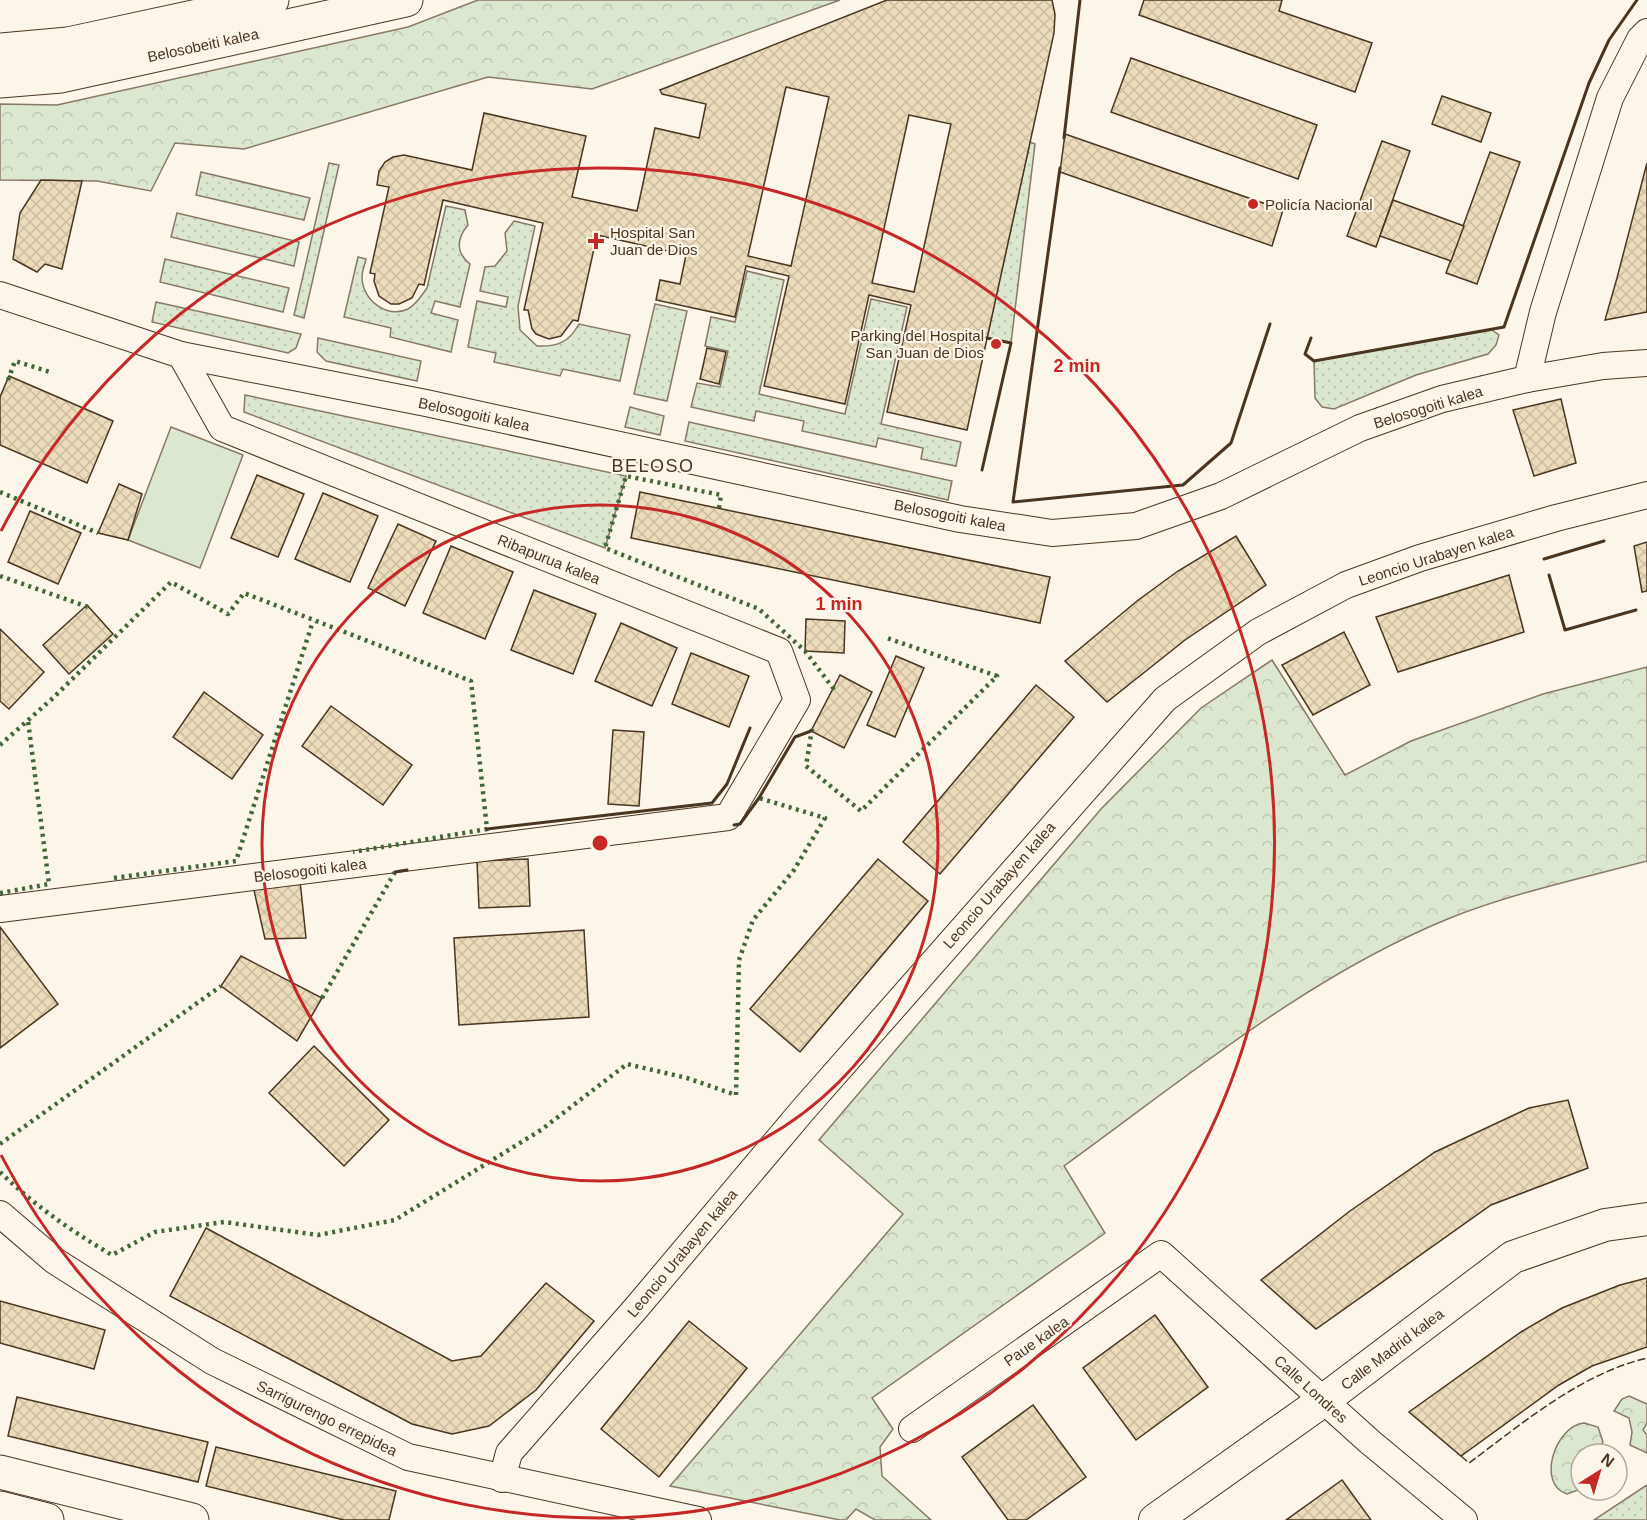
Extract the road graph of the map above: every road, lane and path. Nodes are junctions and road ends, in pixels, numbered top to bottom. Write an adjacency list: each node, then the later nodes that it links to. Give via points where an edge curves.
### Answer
1 (272, 0): 4 (main road, Belosobeiti kalea, via 68,44)
2 (406, 0): 5 (main road, Belosobeiti kalea, via 61,76)
3 (1647, 32): 9 (street, via 1610,98 1543,312)
4 (0, 50)
5 (0, 81)
6 (0, 295): 7 (street, Belosogoiti kalea)
7 (181, 355): 9 (street, Belosogoiti kalea, via 426,403 960,519 1052,533 1136,526 1221,496 1359,428 1442,399); 11 (street, Ribapurua kalea, via 222,428 779,651 797,700)
8 (1647, 363): 9 (street)
9 (1527, 379)
10 (1647, 495): 19 (street, Leoncio Urabayen kalea, via 1420,558 1346,585 1258,632 1165,699 803,1110 514,1447)
11 (728, 817): 12 (street, Belosogoiti kalea)
12 (0, 909)
13 (0, 1214): 19 (street, Sarrigurengo errepidea, via 55,1261 212,1361 408,1457)
14 (1647, 1219): 16 (street, Calle Madrid kalea, via 1605,1225 1514,1257)
15 (1161, 1254): 16 (street, Calle Londres); 17 (street, Paue kalea)
16 (1324, 1400): 24 (street, Calle Madrid kalea); 25 (street, Calle Londres)
17 (912, 1429)
18 (0, 1472): 22 (main road)
19 (502, 1479): 23 (street, Sarrigurengo errepidea)
20 (0, 1508): 21 (main road)
21 (46, 1520)
22 (192, 1520)
23 (698, 1520)
24 (1155, 1520)
25 (1464, 1520)

